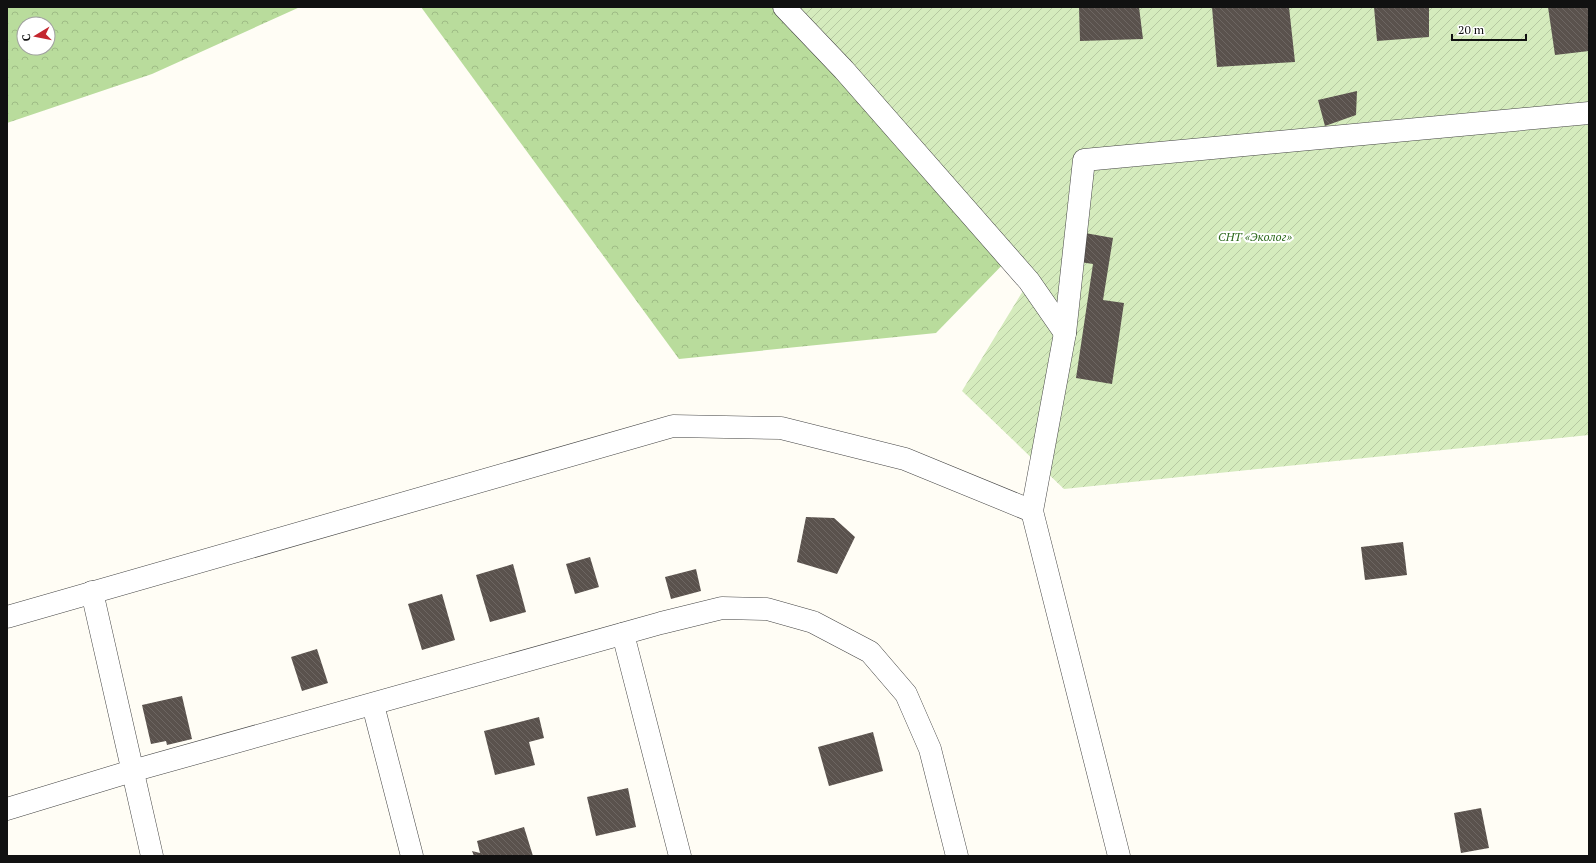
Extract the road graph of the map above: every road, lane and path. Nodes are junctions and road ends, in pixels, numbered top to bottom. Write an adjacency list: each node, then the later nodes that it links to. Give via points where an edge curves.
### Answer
1 (784, 7): 3 (street, via 844,70 1029,281)
2 (1589, 113): 3 (street, via 1084,160)
3 (1065, 333): 4 (street)
4 (1032, 511): 5 (street, via 905,459 781,428 673,426); 15 (street)
5 (92, 592): 6 (street); 9 (street)
6 (7, 617)
7 (624, 634): 8 (street); 13 (street); 14 (street, via 722,608 767,609 813,622 870,652 906,694 930,748)
8 (373, 705): 9 (street); 12 (street)
9 (132, 771): 10 (street); 11 (street)
10 (7, 809)
11 (152, 856)
12 (412, 856)
13 (680, 856)
14 (957, 856)
15 (1119, 856)

